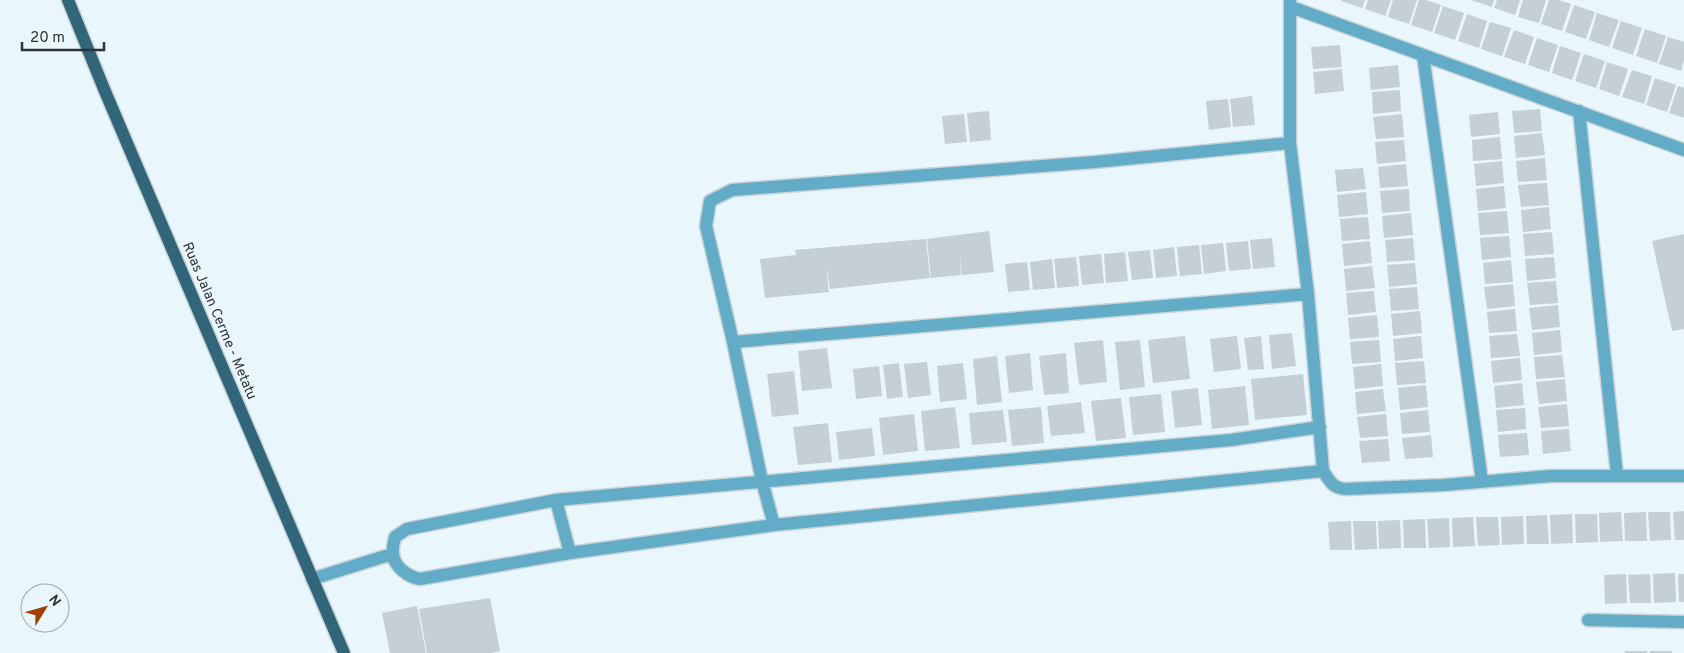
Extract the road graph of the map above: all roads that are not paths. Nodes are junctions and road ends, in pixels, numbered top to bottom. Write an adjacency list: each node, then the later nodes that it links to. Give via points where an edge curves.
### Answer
1 (68, 0): 19 (main road, Ruas Jalan Cerme - Metatu)
2 (1291, 3): 3 (street); 5 (street)
3 (1424, 55): 4 (street); 14 (street)
4 (1579, 112): 6 (street); 11 (street)
5 (1290, 143): 7 (street); 8 (street, via 1095,162 732,190 710,201 706,226)
6 (1684, 150)
7 (1308, 294): 8 (street); 9 (street)
8 (733, 342): 13 (street)
9 (1320, 427): 10 (street); 13 (street, via 1221,441)
10 (1323, 471): 14 (street, via 1332,484 1346,489); 16 (street)
11 (1617, 475): 12 (street); 14 (street)
12 (1684, 476)
13 (762, 481): 15 (street); 16 (street)
14 (1482, 481)
15 (556, 500): 17 (street); 18 (street, via 407,529 395,537)
16 (774, 525): 17 (street)
17 (570, 553): 18 (street, via 420,579 410,577 401,569)
18 (392, 554): 19 (street)
19 (312, 579): 22 (main road, Ruas Jalan Cerme - Metatu)
20 (1588, 620): 21 (street)
21 (1684, 622)
22 (344, 653)

